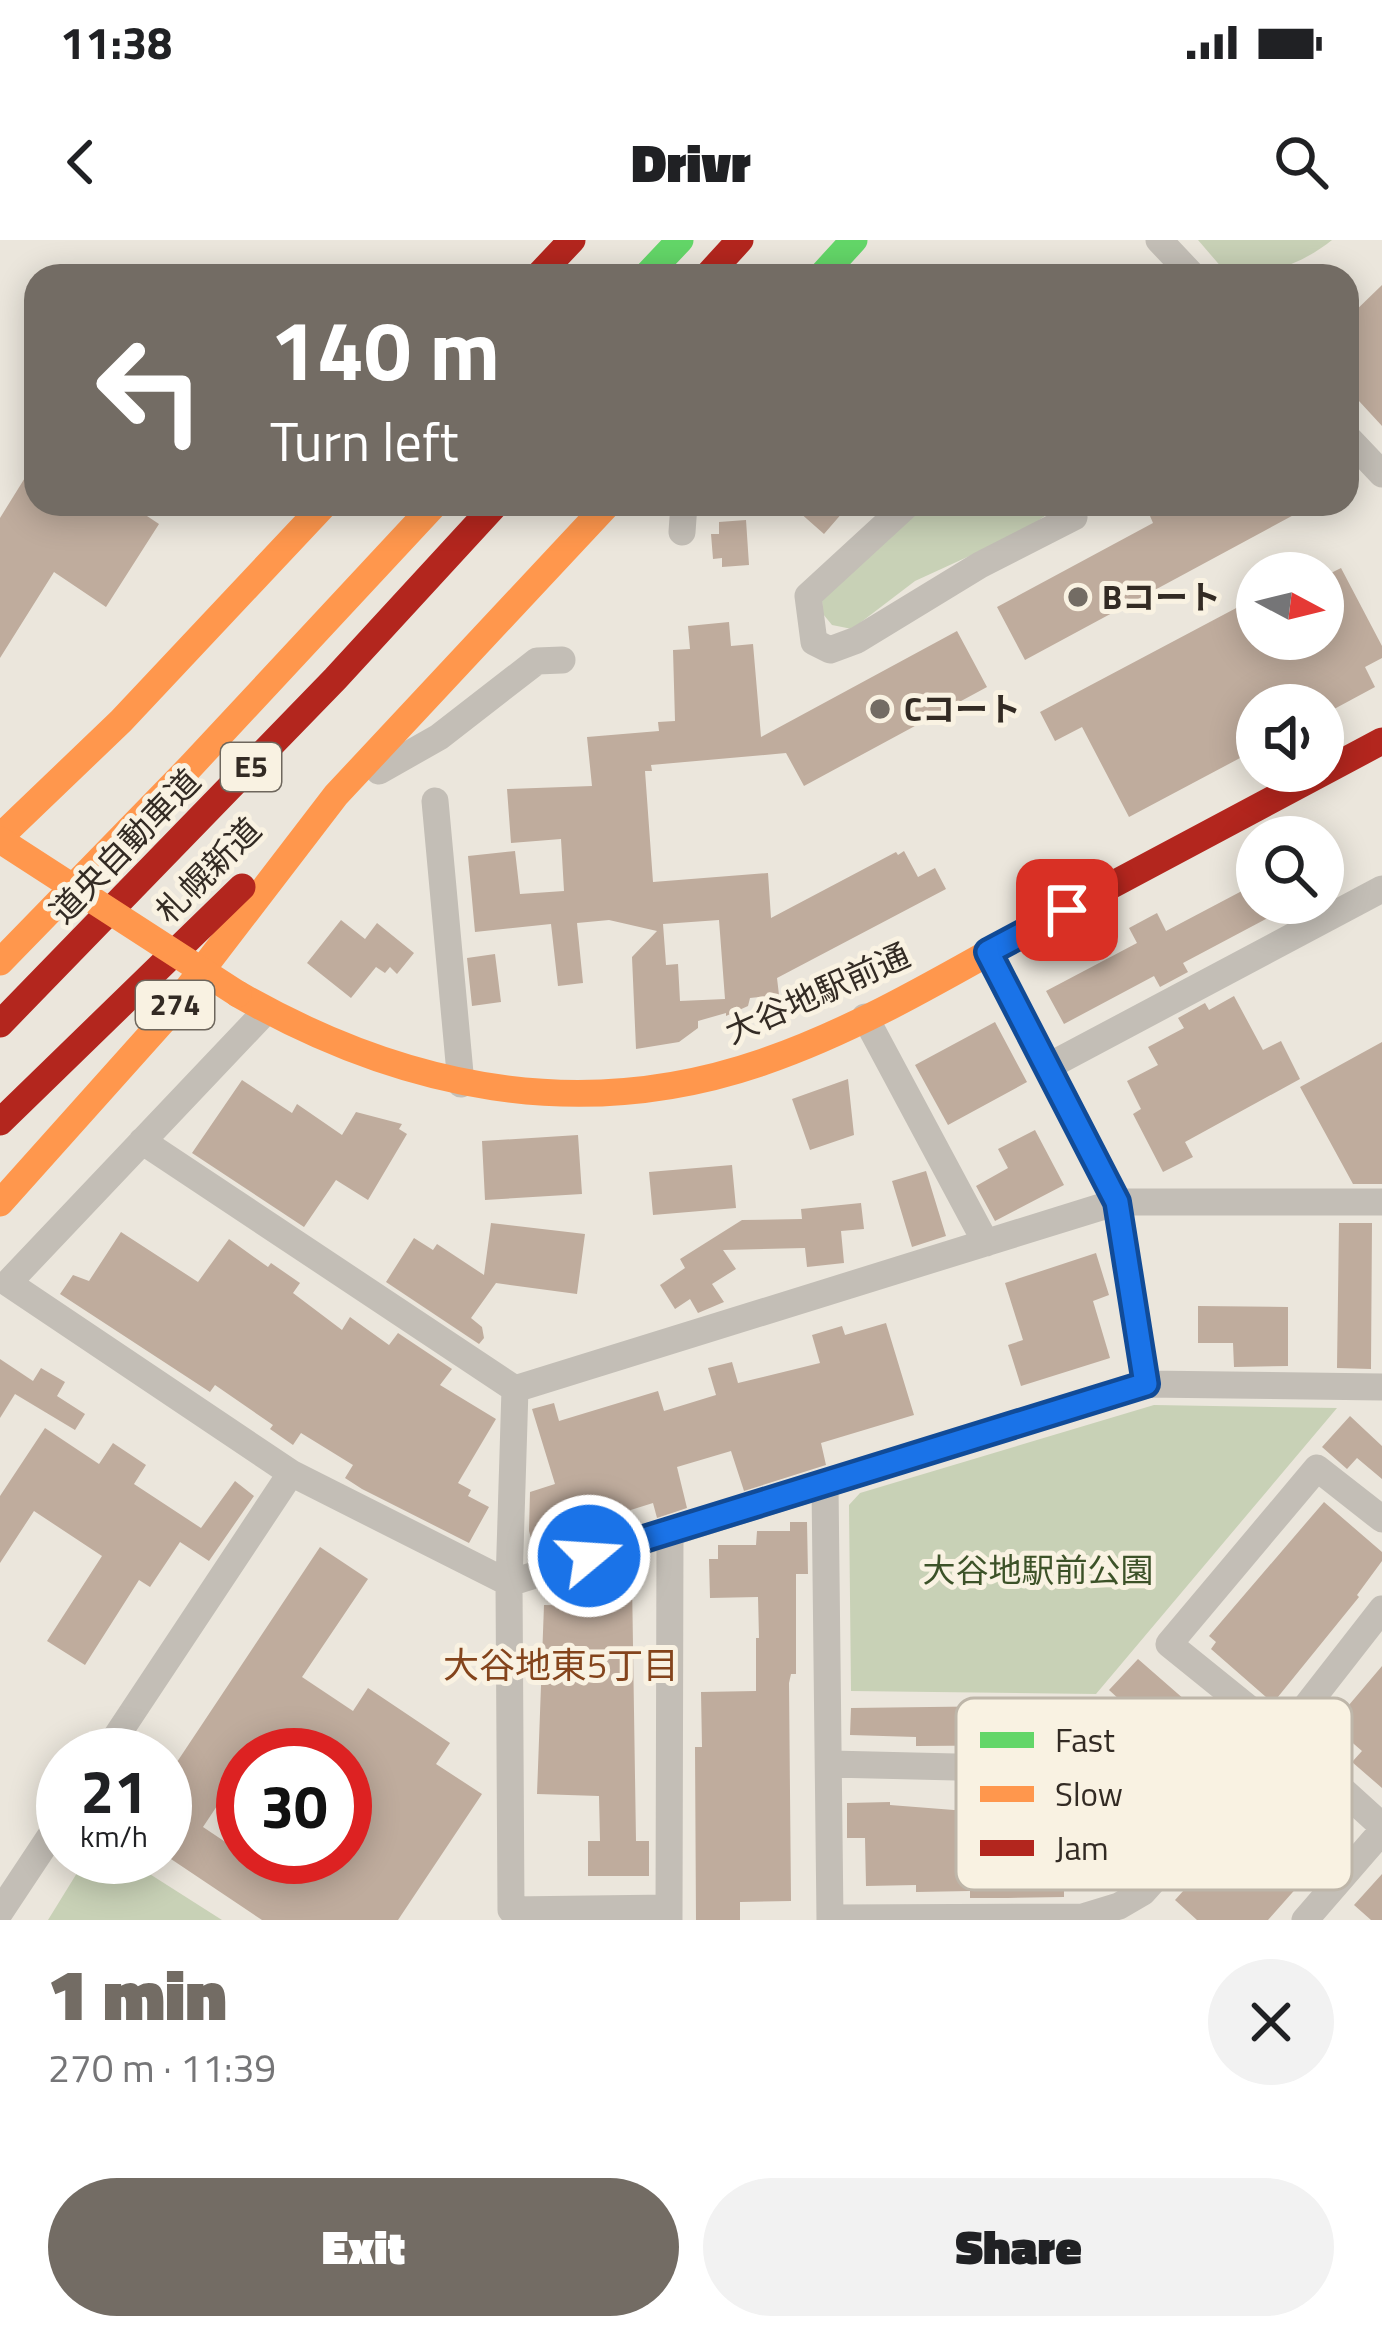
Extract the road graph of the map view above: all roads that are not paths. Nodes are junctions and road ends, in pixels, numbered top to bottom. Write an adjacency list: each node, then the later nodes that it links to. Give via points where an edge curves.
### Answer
1 (572, 240): 6 (main road)
2 (680, 240): 7 (main road)
3 (740, 240): 8 (main road)
4 (854, 240): 9 (main road)
5 (1159, 240): 10 (street)
6 (549, 264)
7 (657, 264)
8 (717, 264)
9 (833, 264)
10 (1182, 264)
11 (1359, 450): 12 (street)
12 (1382, 474)
13 (314, 516): 20 (main road)
14 (425, 516): 28 (main road, 道央自動車道 / E5)
15 (485, 516): 31 (main road, 道央自動車道 / E5)
16 (597, 516): 22 (main road, 札幌新道 / 274)
17 (895, 516): 18 (street, via 808,596 814,642 830,650 857,640)
18 (1074, 517)
19 (562, 660): 22 (street, via 537,661 439,737)
20 (121, 721): 24 (main road); 25 (main road)
21 (1382, 741): 27 (main road, 大谷地駅前通)
22 (336, 795): 34 (main road, 札幌新道); 38 (main road, 274, via 163,1022)
23 (435, 801): 33 (street)
24 (0, 839): 29 (main road, 大谷地駅前通, bridge)
25 (0, 874)
26 (1382, 889): 32 (street)
27 (988, 952): 30 (main road, 大谷地駅前通); 32 (street)
28 (0, 962)
29 (265, 1012): 33 (main road, 大谷地駅前通, via 341,1050); 35 (street)
30 (866, 1017): 33 (main road, 大谷地駅前通, via 704,1078 567,1093); 39 (street)
31 (0, 1024)
32 (1049, 1066): 36 (street)
33 (461, 1084)
34 (0, 1122)
35 (142, 1141): 42 (street); 43 (street, via 8,1282)
36 (1117, 1202): 37 (street); 39 (street); 40 (street)
37 (1382, 1202)
38 (0, 1203)
39 (986, 1243): 42 (street)
40 (1146, 1384): 41 (street); 44 (street)
41 (1382, 1388)
42 (515, 1389): 47 (street)
43 (291, 1473): 47 (street); 51 (street)
44 (825, 1485): 46 (street); 52 (street)
45 (1382, 1520): 49 (street, via 1317,1468 1168,1644)
46 (670, 1531): 47 (street); 61 (street)
47 (509, 1582): 61 (street, via 511,1910)
48 (1382, 1609): 50 (street)
49 (1236, 1698)
50 (1313, 1698)
51 (122, 1728)
52 (831, 1764): 53 (street); 62 (street)
53 (956, 1767)
54 (1352, 1800): 55 (street)
55 (1382, 1828): 57 (street)
56 (36, 1858): 60 (street)
57 (1352, 1864)
58 (1145, 1890): 62 (street, via 1083,1917)
59 (1330, 1890): 63 (street)
60 (0, 1912)
61 (669, 1914)
62 (830, 1919)
63 (1305, 1920)

